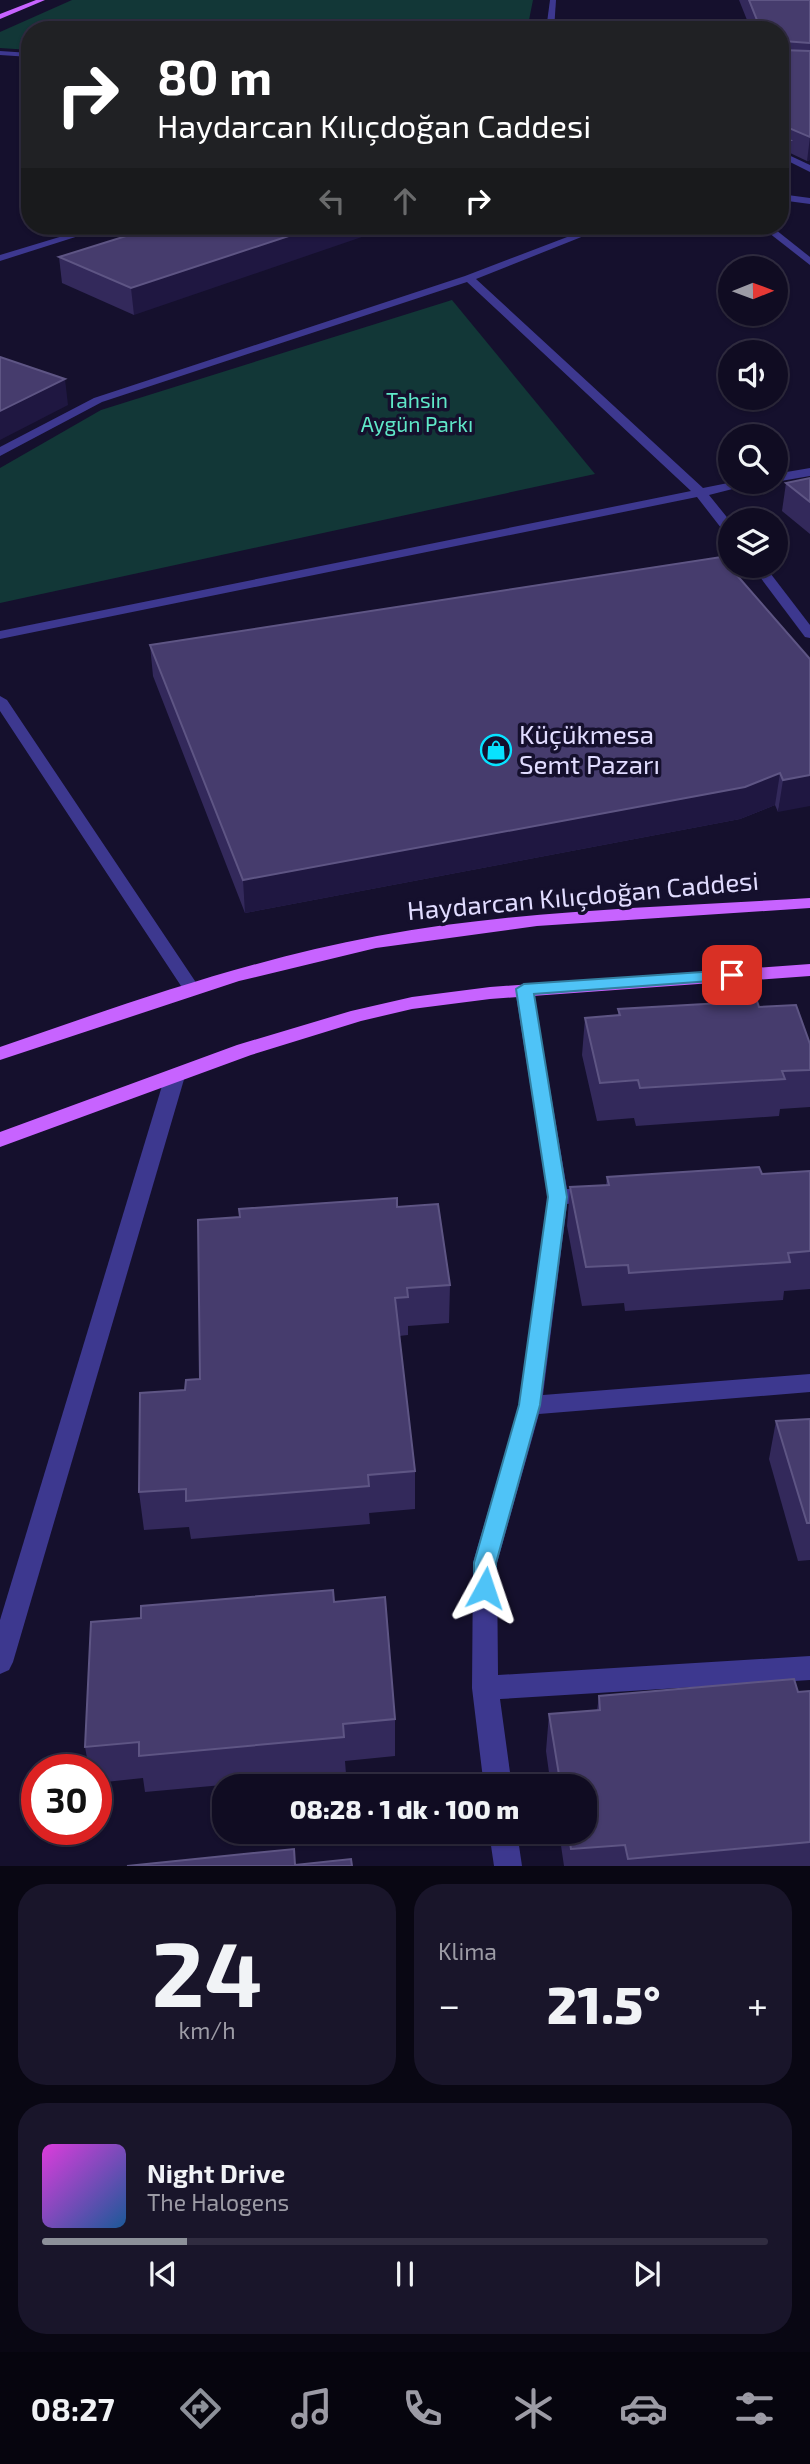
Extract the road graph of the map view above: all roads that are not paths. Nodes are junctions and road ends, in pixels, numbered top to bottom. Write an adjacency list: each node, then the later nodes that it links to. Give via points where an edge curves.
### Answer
1 (42, 0): 3 (main road)
2 (553, 0): 4 (street)
3 (0, 17)
4 (551, 21)
5 (0, 53): 6 (street)
6 (21, 54)
7 (789, 158): 8 (street)
8 (810, 169)
9 (789, 198): 10 (street)
10 (810, 201)
11 (75, 235): 14 (street)
12 (581, 235): 16 (street)
13 (777, 235): 15 (street)
14 (0, 258)
15 (808, 258)
16 (469, 278): 17 (street, via 98,400); 21 (street)
17 (0, 452)
18 (810, 472): 19 (street)
19 (788, 476)
20 (718, 488): 21 (street)
21 (699, 491): 22 (street); 27 (street)
22 (718, 515)
23 (767, 578): 25 (street)
24 (810, 611): 25 (street)
25 (794, 613): 26 (street)
26 (810, 634)
27 (0, 635)
28 (0, 700): 31 (street)
29 (810, 903): 31 (main road, Haydarcan Kılıçdoğan Caddesi, via 482,926 376,942)
30 (810, 970): 32 (main road)
31 (191, 988): 33 (main road, Haydarcan Kılıçdoğan Caddesi)
32 (524, 989): 34 (main road, via 358,1015); 37 (street)
33 (0, 1054)
34 (175, 1076): 35 (main road); 40 (street)
35 (0, 1140)
36 (611, 1193): 37 (street)
37 (558, 1197): 39 (street)
38 (810, 1383): 39 (street)
39 (530, 1405): 42 (street, via 485,1563)
40 (0, 1662)
41 (810, 1668): 42 (street)
42 (485, 1688): 43 (street)
43 (496, 1774)
44 (505, 1844): 45 (street)
45 (508, 1866)

